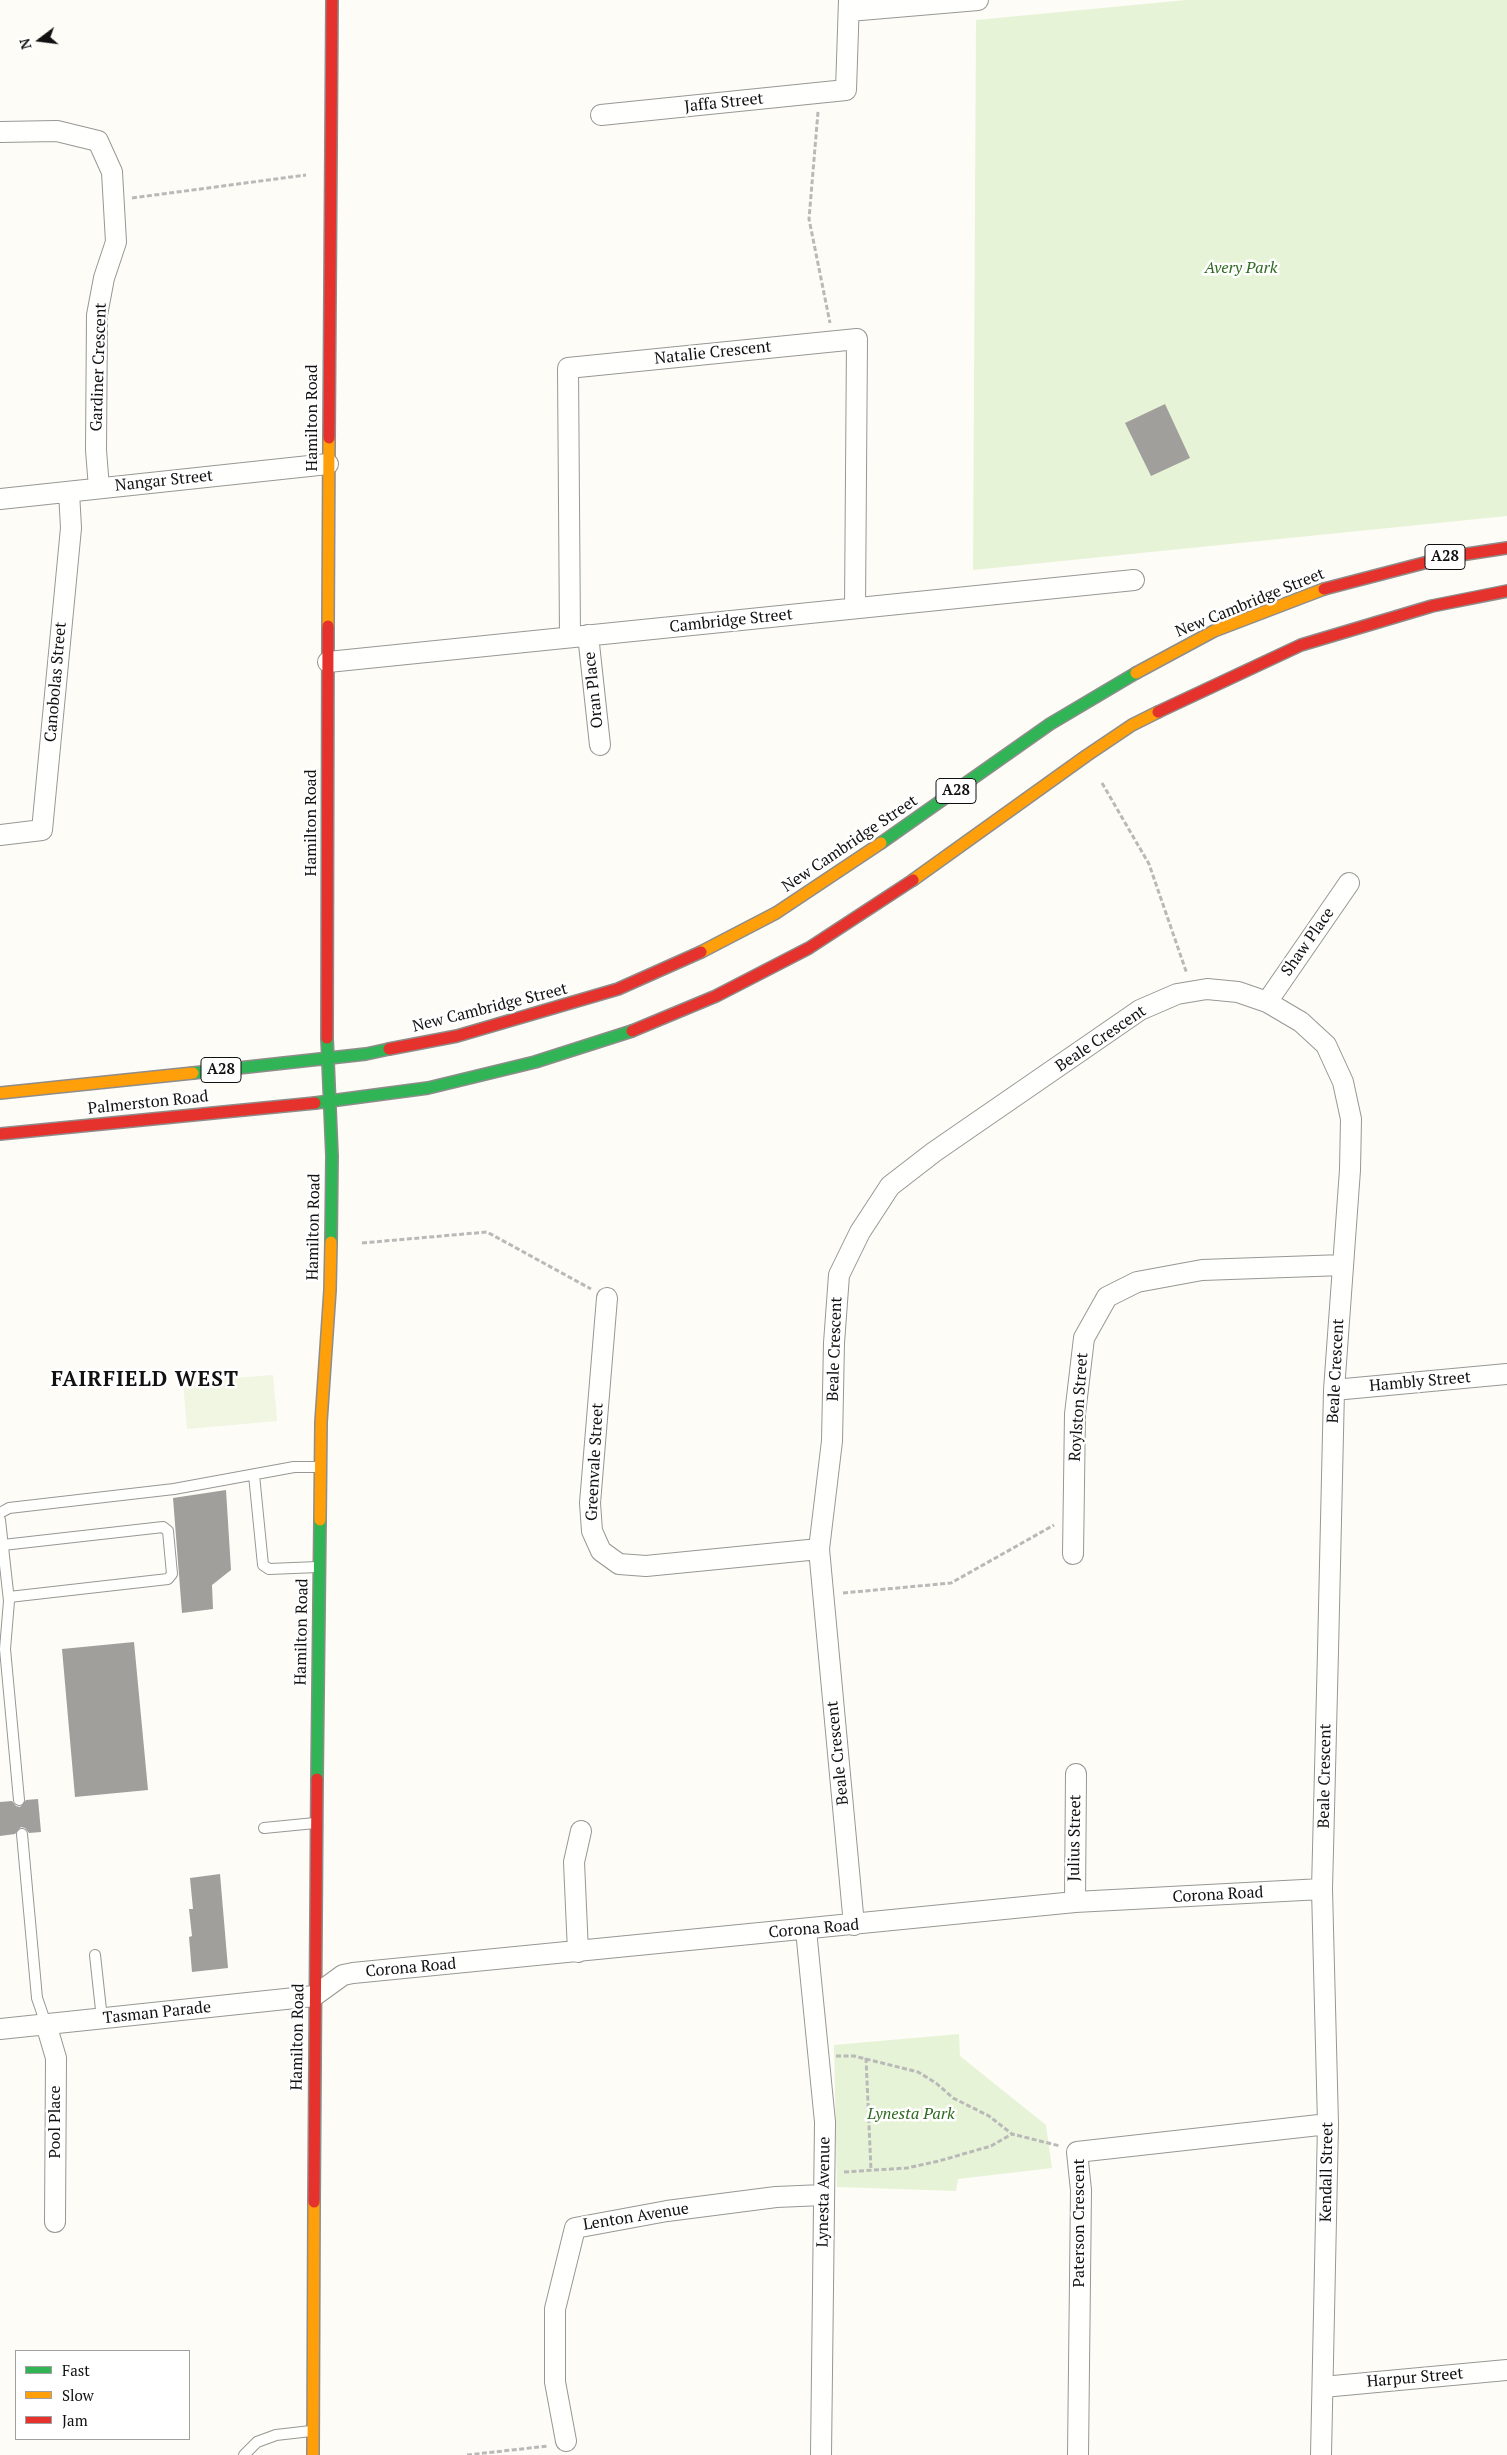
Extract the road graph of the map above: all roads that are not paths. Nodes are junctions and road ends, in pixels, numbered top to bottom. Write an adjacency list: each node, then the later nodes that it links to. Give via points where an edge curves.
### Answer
1 (332, 0): 7 (main road, Hamilton Road)
2 (978, 0): 3 (lane); 4 (street)
3 (982, 0)
4 (849, 6): 5 (street, Jaffa Street, via 846,90)
5 (601, 115)
6 (0, 132): 8 (street, Gardiner Crescent, via 58,131 98,141 112,172 116,242 104,278 97,316 96,450)
7 (328, 464): 8 (street, Nangar Street); 16 (main road, Hamilton Road)
8 (99, 488): 9 (street, Nangar Street)
9 (69, 492): 10 (street, Nangar Street); 18 (street, Canobolas Street, via 71,528 42,830)
10 (0, 499)
11 (1507, 548): 21 (main road, New Cambridge Street / A28, via 1447,557 1323,589 1214,631 1050,724 776,913 646,978 574,1003 457,1036 366,1054)
12 (1134, 580): 14 (street, Cambridge Street)
13 (1507, 591): 23 (main road, via 1432,606 1302,645 1132,725 933,867 809,948 716,996 643,1028 592,1046 470,1079)
14 (855, 608): 15 (street, Cambridge Street); 15 (street, Natalie Crescent, via 857,338 568,368)
15 (579, 636): 16 (street, Cambridge Street); 17 (street, Oran Place)
16 (328, 662): 21 (main road, Hamilton Road)
17 (600, 745)
18 (0, 835)
19 (1349, 883): 20 (street, Shaw Place)
20 (1267, 1002): 25 (street, Beale Crescent, via 1301,1022 1326,1045 1343,1082 1351,1119); 34 (street, Beale Crescent, via 1238,992 1206,989 1177,994 1140,1010 890,1186 860,1232 839,1275 832,1441)
21 (326, 1058): 22 (main road, Palmerston Road / A28); 23 (main road, Hamilton Road)
22 (0, 1093)
23 (329, 1102): 24 (main road, Palmerston Road); 29 (main road, Hamilton Road, via 332,1156 330,1290)
24 (0, 1134)
25 (1343, 1265): 28 (street, Beale Crescent); 35 (street, Roylston Street, via 1202,1270 1137,1282 1107,1297 1084,1338 1075,1414)
26 (607, 1298): 34 (street, Greenvale Street, via 590,1503 592,1531 601,1551 619,1564 646,1566)
27 (1507, 1374): 28 (street, Hambly Street)
28 (1334, 1390): 44 (street, Beale Crescent)
29 (320, 1467): 30 (lane, via 294,1467); 36 (main road, Hamilton Road)
30 (254, 1474): 31 (lane, via 174,1489 9,1508); 36 (lane, via 263,1565 269,1569)
31 (0, 1513)
32 (0, 1520): 33 (lane)
33 (3, 1545): 37 (lane); 37 (lane, via 163,1528 168,1531 172,1574 168,1579)
34 (819, 1549): 46 (street, Beale Crescent)
35 (1073, 1554)
36 (319, 1567): 40 (main road, Hamilton Road)
37 (9, 1597): 39 (lane, via 5,1649)
38 (1076, 1774): 45 (street, Julius Street)
39 (20, 1800)
40 (316, 1823): 41 (lane); 50 (main road, Hamilton Road)
41 (264, 1828)
42 (581, 1831): 48 (street, via 574,1862)
43 (22, 1834): 52 (lane, via 38,1998)
44 (1322, 1889): 45 (street, Corona Road); 54 (street, Kendall Street)
45 (1075, 1902): 46 (street, Corona Road)
46 (854, 1925): 47 (street, Corona Road)
47 (806, 1930): 48 (street, Corona Road); 55 (street, Lynesta Avenue, via 825,2122)
48 (578, 1952): 50 (street, Corona Road, via 353,1973 343,1975)
49 (95, 1955): 51 (lane)
50 (314, 1996): 51 (street, Tasman Parade); 59 (main road, Hamilton Road)
51 (102, 2019): 52 (street, Tasman Parade)
52 (46, 2024): 53 (street, Tasman Parade); 56 (street, Pool Place, via 56,2058)
53 (0, 2029)
54 (1328, 2124): 58 (street, Kendall Street); 64 (street, Paterson Crescent, via 1078,2152 1081,2190)
55 (823, 2195): 60 (street, Lenton Avenue, via 776,2197 667,2211 575,2228 555,2309 556,2382); 63 (street, Lynesta Avenue)
56 (55, 2222)
57 (1507, 2370): 58 (street, Harpur Street)
58 (1324, 2387): 65 (street, Kendall Street)
59 (313, 2431): 61 (lane, via 276,2435 257,2442); 62 (main road, Hamilton Road)
60 (566, 2440)
61 (244, 2455)
62 (313, 2455)
63 (821, 2455)
64 (1078, 2455)
65 (1322, 2455)

